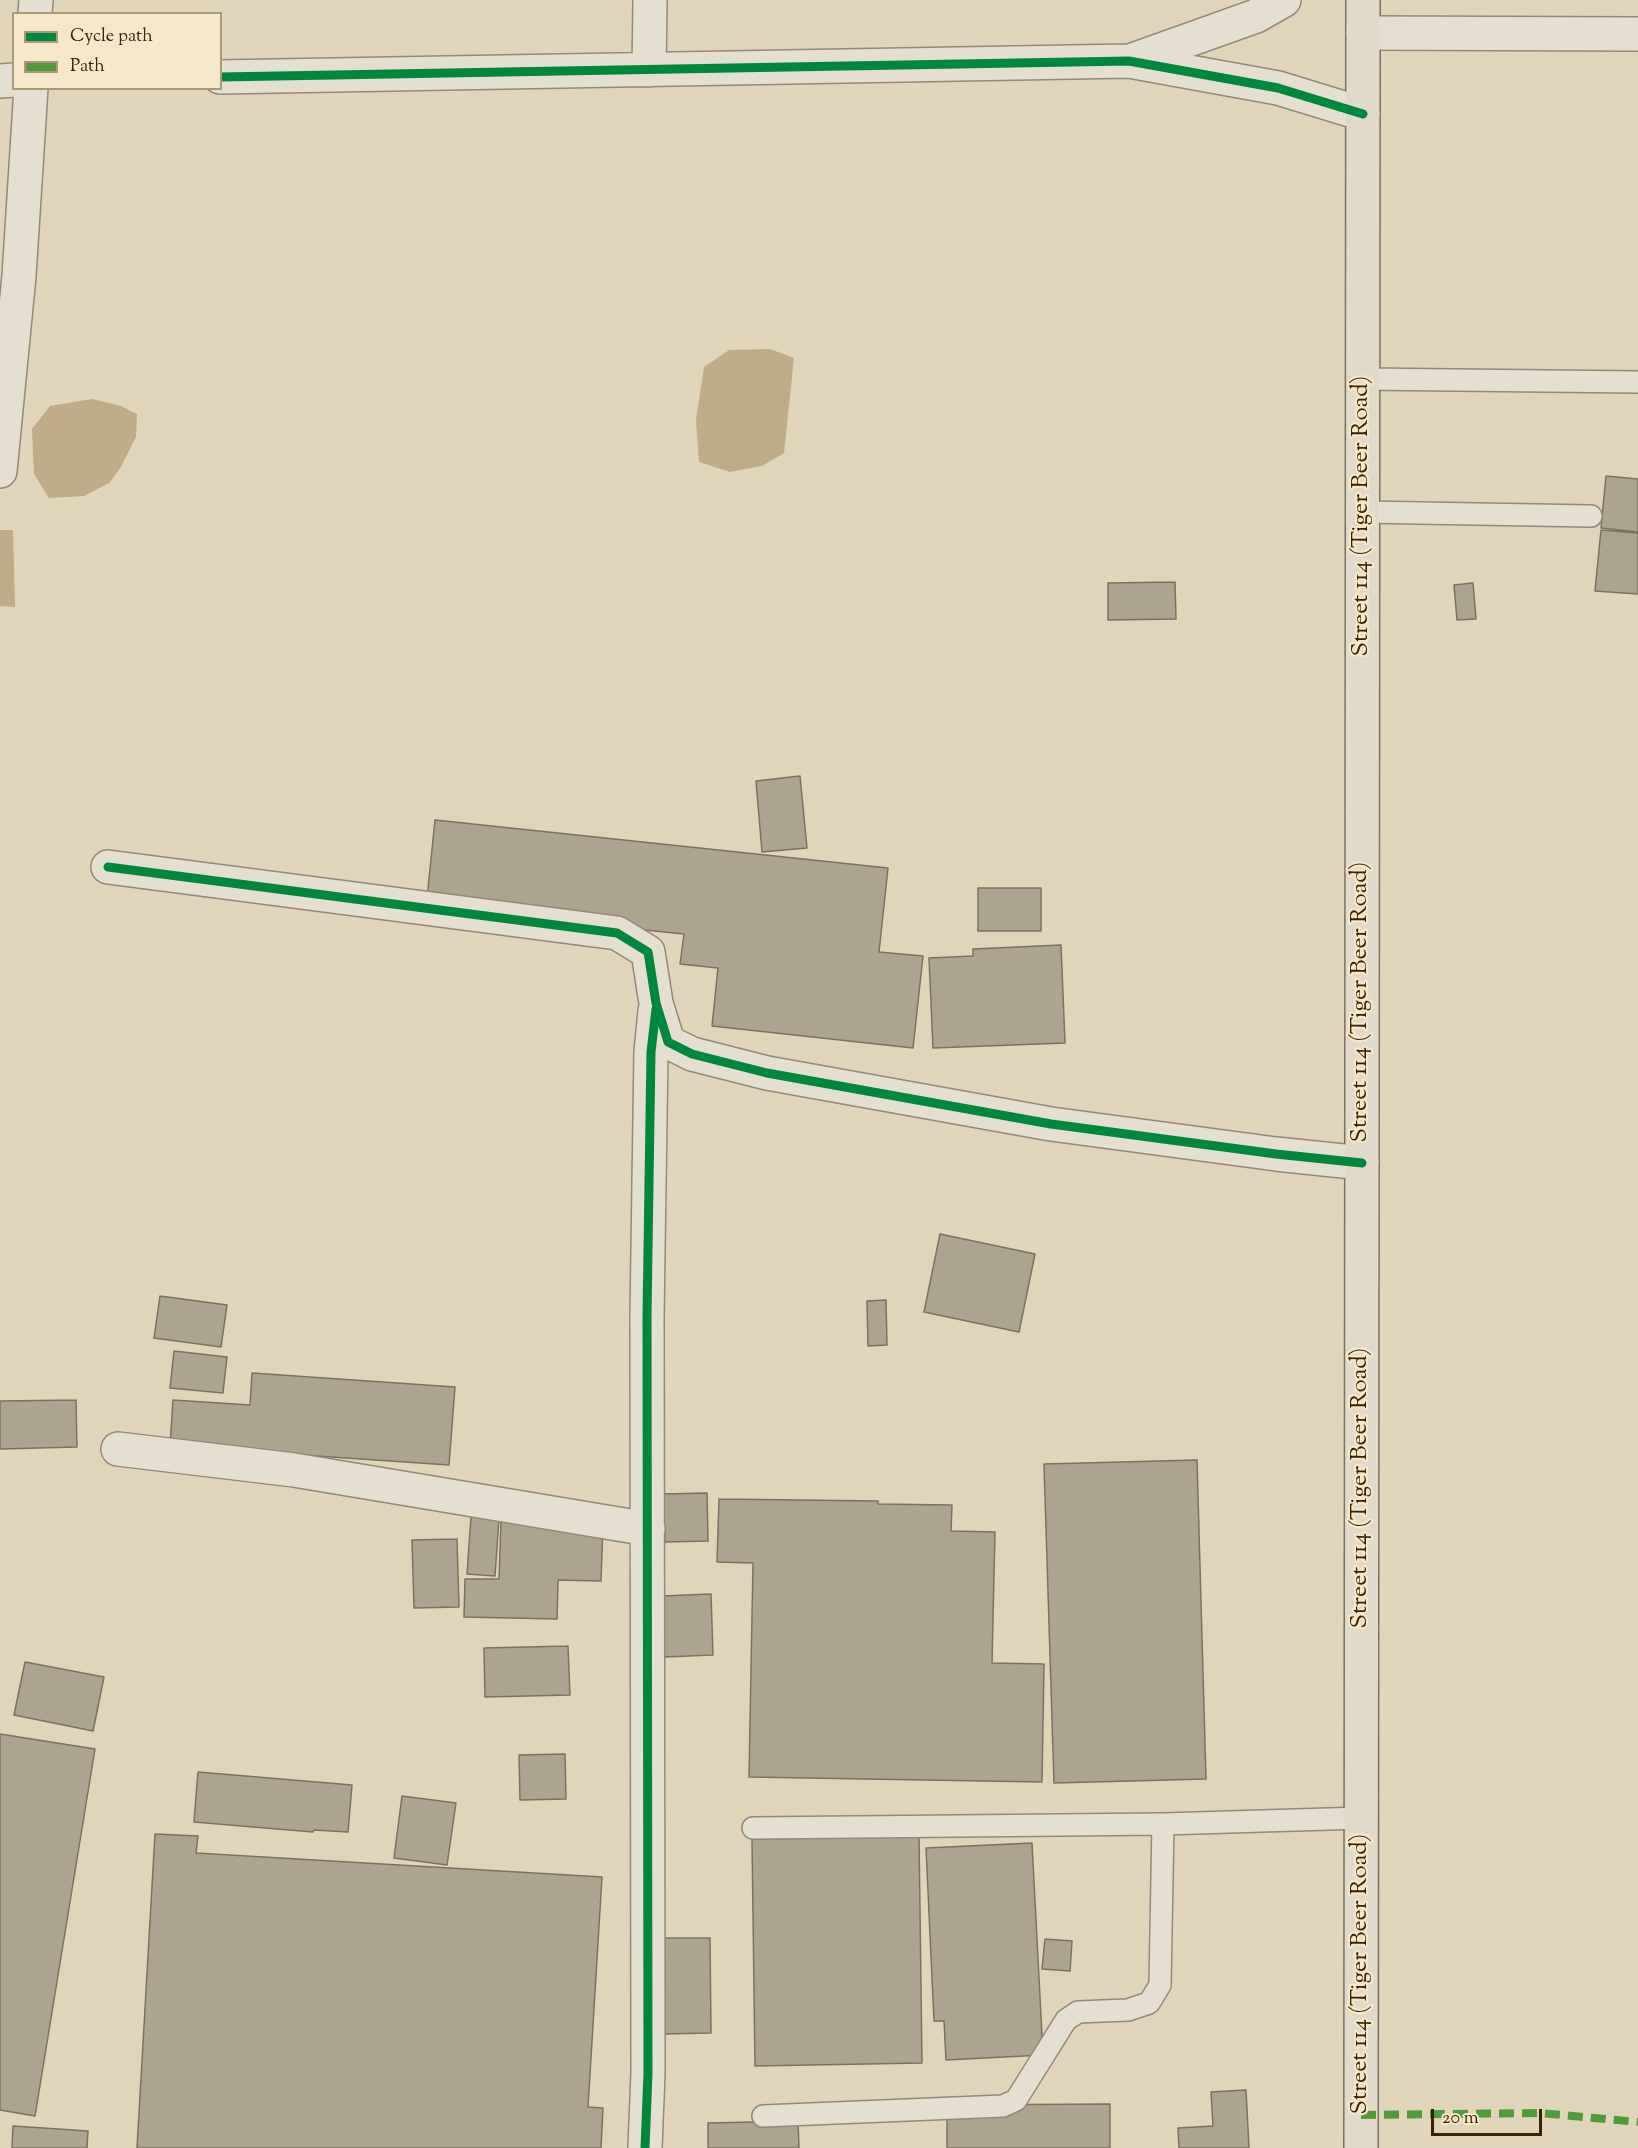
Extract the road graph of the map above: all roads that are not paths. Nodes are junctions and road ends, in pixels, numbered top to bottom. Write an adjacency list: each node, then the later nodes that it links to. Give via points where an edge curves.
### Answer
1 (650, 0): 7 (street)
2 (1284, 0): 6 (street, via 1256,16)
3 (1363, 0): 4 (main road, Street 114 (Tiger Beer Road))
4 (1363, 33): 5 (street); 10 (main road, Street 114 (Tiger Beer Road))
5 (1638, 34)
6 (1129, 61): 7 (street); 10 (street, via 1278,88)
7 (649, 70): 8 (street)
8 (222, 76)
9 (31, 90): 13 (street, via 19,276)
10 (1363, 114): 11 (main road, Street 114 (Tiger Beer Road))
11 (1363, 379): 12 (lane); 14 (main road, Street 114 (Tiger Beer Road))
12 (1638, 381)
13 (0, 471)
14 (1363, 512): 15 (lane); 18 (main road, Street 114 (Tiger Beer Road))
15 (1591, 516)
16 (108, 867): 17 (street, via 617,933 648,952)
17 (656, 1003): 18 (street, via 668,1042 692,1054 767,1073 1051,1124); 20 (street, via 650,1100)
18 (1362, 1163): 21 (main road, Street 114 (Tiger Beer Road))
19 (118, 1449): 20 (street, via 294,1470)
20 (648, 1529): 25 (street)
21 (1362, 1818): 22 (lane); 26 (main road, Street 114 (Tiger Beer Road))
22 (1163, 1824): 23 (lane); 24 (lane, via 1160,1985 1149,2002 1128,2010 1078,2012 1066,2020 1016,2100 1003,2106)
23 (753, 1828)
24 (763, 2116)
25 (645, 2148)
26 (1362, 2148)

